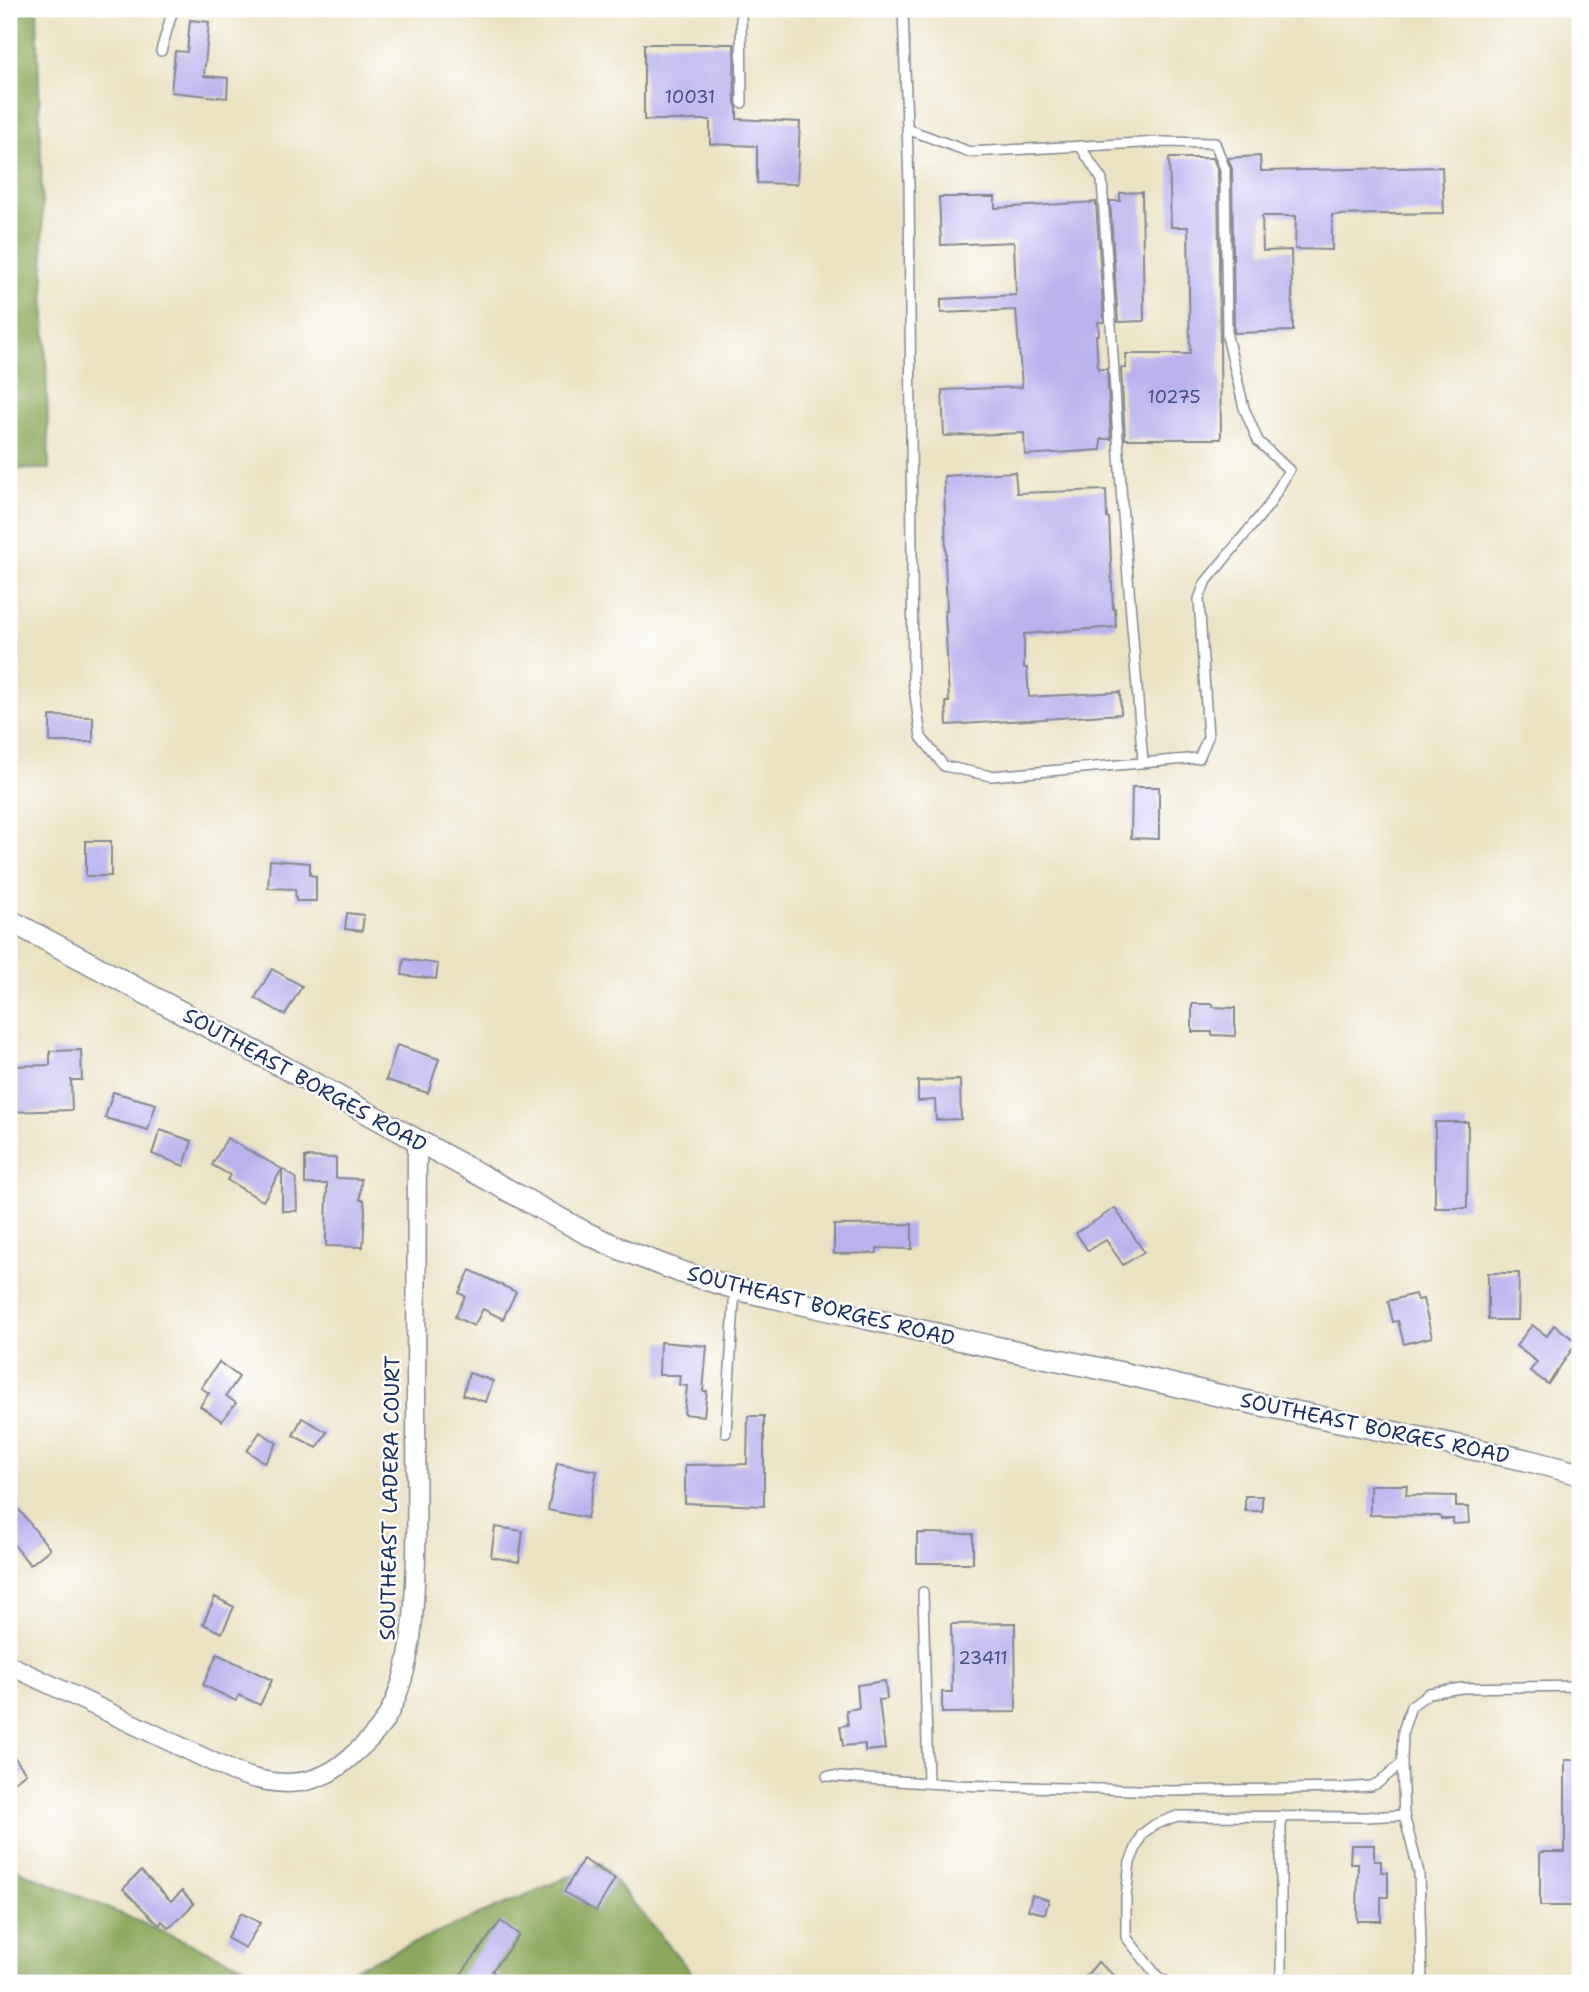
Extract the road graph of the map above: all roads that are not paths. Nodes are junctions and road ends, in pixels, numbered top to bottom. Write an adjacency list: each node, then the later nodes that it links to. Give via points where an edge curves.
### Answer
1 (173, 9): 4 (lane)
2 (741, 9): 5 (lane)
3 (903, 9): 6 (lane)
4 (161, 51)
5 (742, 103)
6 (907, 128): 7 (lane, via 970,152); 8 (lane, via 913,681 921,737 944,766 991,776)
7 (1080, 146): 8 (lane, via 1102,180); 8 (lane, via 1215,143 1225,169 1227,336 1244,408 1258,441 1289,470 1269,505 1205,583 1199,599 1208,737 1199,758)
8 (1143, 762)
9 (9, 920): 10 (street, SOUTHEAST BORGES ROAD)
10 (417, 1142): 11 (street, SOUTHEAST BORGES ROAD, via 623,1250); 15 (street, SOUTHEAST LADERA COURT, via 414,1619 402,1683 389,1714 368,1742 338,1768 319,1777 297,1783 253,1779)
11 (735, 1288): 12 (lane); 13 (street, SOUTHEAST BORGES ROAD)
12 (726, 1433)
13 (1580, 1474)
14 (923, 1592): 19 (lane)
15 (9, 1665)
16 (1580, 1686): 17 (lane, via 1429,1693 1411,1706 1403,1731)
17 (1402, 1763): 19 (lane, via 1371,1786 1341,1788 1172,1791); 20 (lane)
18 (827, 1776): 19 (lane)
19 (928, 1783)
20 (1404, 1815): 21 (lane); 24 (lane, via 1419,1872)
21 (1281, 1816): 22 (lane, via 1177,1816 1142,1834 1130,1862 1126,1937); 23 (lane)
22 (1168, 1983)
23 (1281, 1983)
24 (1422, 1983)

